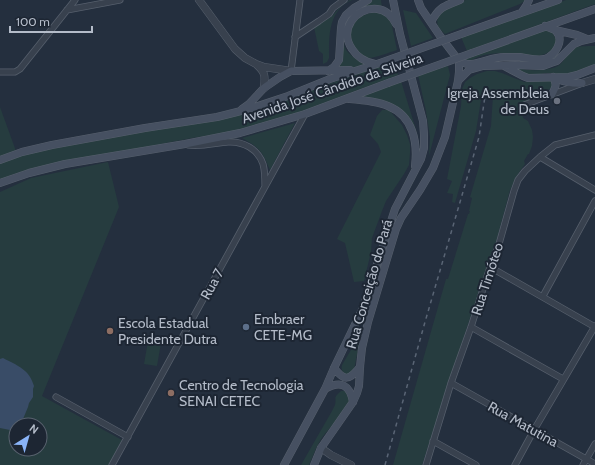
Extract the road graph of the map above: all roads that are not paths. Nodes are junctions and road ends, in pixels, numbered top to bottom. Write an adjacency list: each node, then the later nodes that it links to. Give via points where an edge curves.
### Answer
1 (75, 0): 13 (street)
2 (120, 0): 13 (street)
3 (200, 0): 23 (street, via 235,49)
4 (300, 0): 19 (street)
5 (344, 0): 19 (street, via 329,14)
6 (368, 0): 29 (main road, via 354,8 342,22 339,60)
7 (393, 0): 18 (main road)
8 (418, 0): 15 (main road)
9 (460, 0): 15 (main road, via 442,7)
10 (529, 0): 14 (main road)
11 (558, 0): 14 (main road, Avenida José Cândido da Silveira)
12 (595, 9): 16 (main road, Avenida José Cândido da Silveira)
13 (67, 10): 30 (street, via 20,69 15,72)
14 (521, 12): 24 (main road, Avenida José Cândido da Silveira, bridge)
15 (431, 22): 22 (main road)
16 (546, 26): 17 (main road); 37 (main road, Avenida José Cândido da Silveira, bridge)
17 (555, 30): 21 (main road); 22 (main road, via 559,35 559,46 545,59 497,57 471,64)
18 (400, 34): 24 (main road, via 389,13 380,9 366,10 350,23 348,38 352,50 368,62); 47 (main road, via 424,135 424,148)
19 (295, 37): 28 (street)
20 (595, 38): 21 (main road)
21 (587, 39): 25 (main road, via 568,48 557,61 543,66)
22 (459, 61): 33 (main road, Rua Conceição do Pará)
23 (256, 64): 28 (street); 35 (street, via 263,71)
24 (378, 64): 27 (main road, Avenida José Cândido da Silveira)
25 (502, 65): 31 (main road, via 528,78); 33 (main road, via 469,70)
26 (595, 68): 31 (main road, via 573,76)
27 (358, 70): 29 (main road); 39 (main road, Avenida José Cândido da Silveira)
28 (291, 71): 29 (main road); 35 (main road)
29 (328, 71)
30 (0, 72)
31 (553, 77): 34 (main road, via 566,82); 36 (main road, via 556,82)
32 (595, 79): 34 (street)
33 (458, 81): 57 (main road, Rua Conceição do Pará, via 445,137 433,168 396,229 368,322)
34 (582, 83): 36 (street)
35 (264, 88): 39 (main road)
36 (552, 94): 38 (street)
37 (344, 99): 40 (main road, Avenida José Cândido da Silveira); 47 (main road, via 364,100 389,106 405,118 413,131 416,143)
38 (524, 105)
39 (237, 112): 44 (main road, Avenida José Cândido da Silveira, via 52,145)
40 (305, 114): 42 (main road, Avenida José Cândido da Silveira, via 240,134); 46 (street, Rua 7)
41 (595, 135): 43 (street, Rua Timóteo, via 555,145)
42 (186, 144): 45 (street, Rua 7, via 244,144 256,152); 48 (main road, Avenida José Cândido da Silveira, via 65,164)
43 (540, 157): 50 (street); 52 (street, Rua Timóteo, via 518,180)
44 (0, 160)
45 (264, 168): 46 (street); 49 (street, Rua 7)
46 (272, 173): 49 (street, Rua 7)
47 (414, 173): 56 (main road, via 395,209 362,310)
48 (0, 183)
49 (264, 187): 64 (street, Rua 7)
50 (595, 190)
51 (595, 201): 53 (street)
52 (490, 268): 53 (street); 54 (street, Rua Timóteo)
53 (543, 296): 55 (street)
54 (472, 326): 58 (street); 59 (street, Rua Timóteo)
55 (595, 326): 58 (street)
56 (334, 368): 57 (main road, via 345,378 351,377); 60 (main road)
57 (360, 368): 62 (main road, Rua Conceição do Pará, via 359,386)
58 (563, 379): 63 (street)
59 (451, 383): 63 (street, Rua Matutina); 65 (street, Rua Timóteo)
60 (325, 389): 62 (main road, via 342,385 350,391); 71 (main road)
61 (56, 397): 64 (street)
62 (354, 402): 67 (main road, Rua Conceição do Pará)
63 (534, 430): 68 (street, Rua Matutina); 76 (street)
64 (128, 437): 70 (street, Rua 7)
65 (433, 441): 74 (street, Rua Timóteo); 75 (street)
66 (595, 444): 68 (street)
67 (321, 448): 72 (main road, Rua Conceição do Pará); 73 (street)
68 (586, 459): 69 (street, Rua Matutina); 77 (street)
69 (595, 464)
70 (112, 465)
71 (284, 465)
72 (314, 465)
73 (351, 465)
74 (426, 465)
75 (476, 465)
76 (516, 465)
77 (583, 465)

